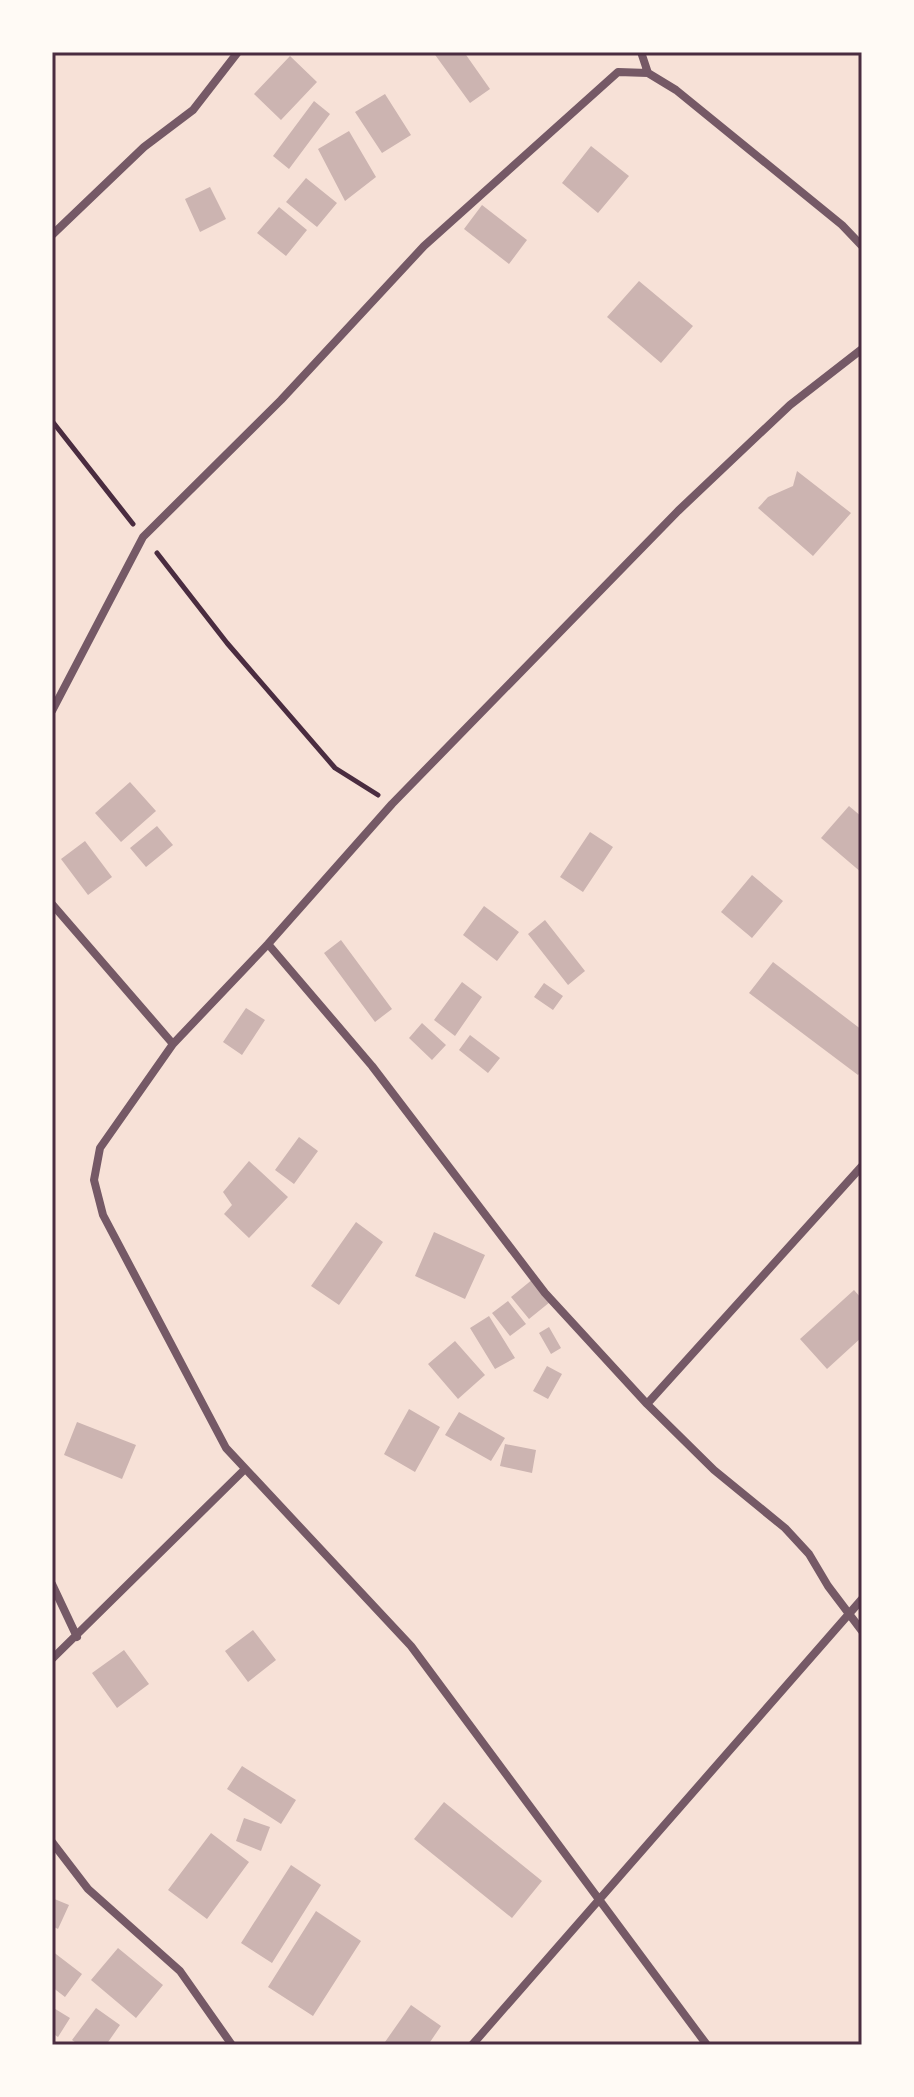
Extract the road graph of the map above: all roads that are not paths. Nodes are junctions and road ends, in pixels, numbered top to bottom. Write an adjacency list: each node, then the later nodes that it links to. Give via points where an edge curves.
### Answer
1 (238, 52): 4 (street, via 193,110 144,147)
2 (641, 52): 3 (street)
3 (648, 73): 5 (street, via 676,90); 7 (street, via 618,72 424,246 281,400 143,537)
4 (52, 235)
5 (862, 246)
6 (862, 349): 9 (street, via 790,405 678,511 392,804)
7 (52, 711)
8 (52, 904): 10 (street)
9 (268, 944): 10 (street); 12 (street, via 372,1066 545,1293)
10 (173, 1044): 13 (street, via 100,1148 94,1180 103,1215 226,1448)
11 (862, 1166): 12 (street)
12 (647, 1404): 16 (street, via 714,1470 785,1528 809,1554)
13 (244, 1470): 18 (street); 21 (street, via 411,1646)
14 (52, 1584): 18 (street)
15 (862, 1599): 16 (street)
16 (847, 1615): 17 (street); 21 (street)
17 (862, 1631)
18 (77, 1637): 19 (street)
19 (52, 1659)
20 (52, 1842): 22 (street, via 88,1889 180,1971)
21 (598, 1901): 23 (street); 24 (street)
22 (232, 2045)
23 (472, 2045)
24 (707, 2045)

